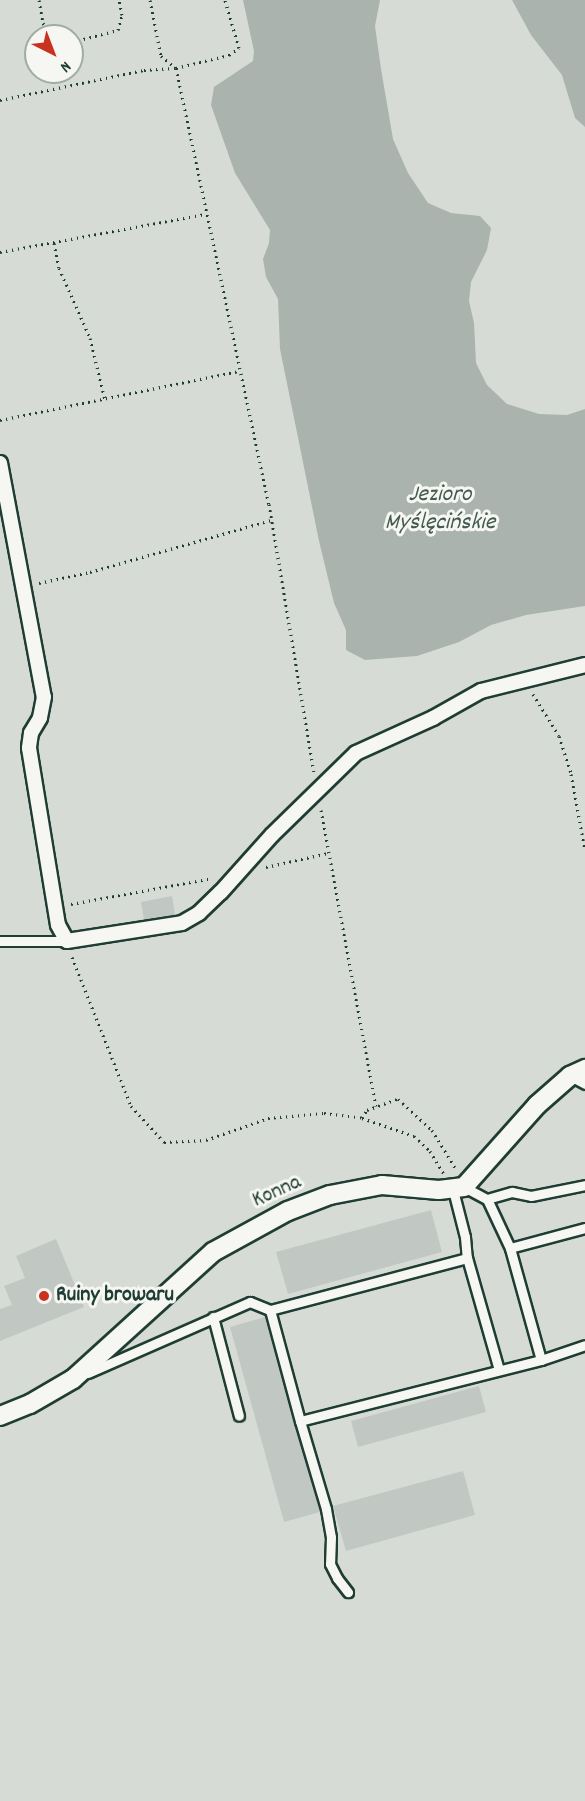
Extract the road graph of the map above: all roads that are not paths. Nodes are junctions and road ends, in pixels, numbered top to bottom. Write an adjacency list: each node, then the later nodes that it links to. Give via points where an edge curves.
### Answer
1 (0, 463): 4 (street, via 44,697 29,748 54,907)
2 (585, 665): 4 (street, via 481,692 356,753 199,913 182,923)
3 (0, 941): 4 (lane)
4 (67, 941)
5 (580, 1076): 7 (street, via 537,1105)
6 (585, 1185): 8 (lane, via 531,1196 512,1192)
7 (458, 1189): 8 (lane); 11 (lane); 17 (street, Konna, via 382,1185 330,1195 288,1211 213,1252)
8 (487, 1199): 10 (lane)
9 (585, 1228): 10 (lane)
10 (510, 1248): 15 (lane)
11 (467, 1258): 12 (lane); 16 (lane)
12 (270, 1310): 13 (lane, via 250,1302); 20 (lane)
13 (213, 1317): 17 (lane); 19 (lane)
14 (585, 1345): 15 (lane)
15 (541, 1360): 16 (lane)
16 (499, 1370): 20 (lane)
17 (73, 1380): 18 (street, Konna)
18 (0, 1416)
19 (239, 1416)
20 (300, 1421): 21 (lane, via 326,1509 330,1564)
21 (348, 1592)

